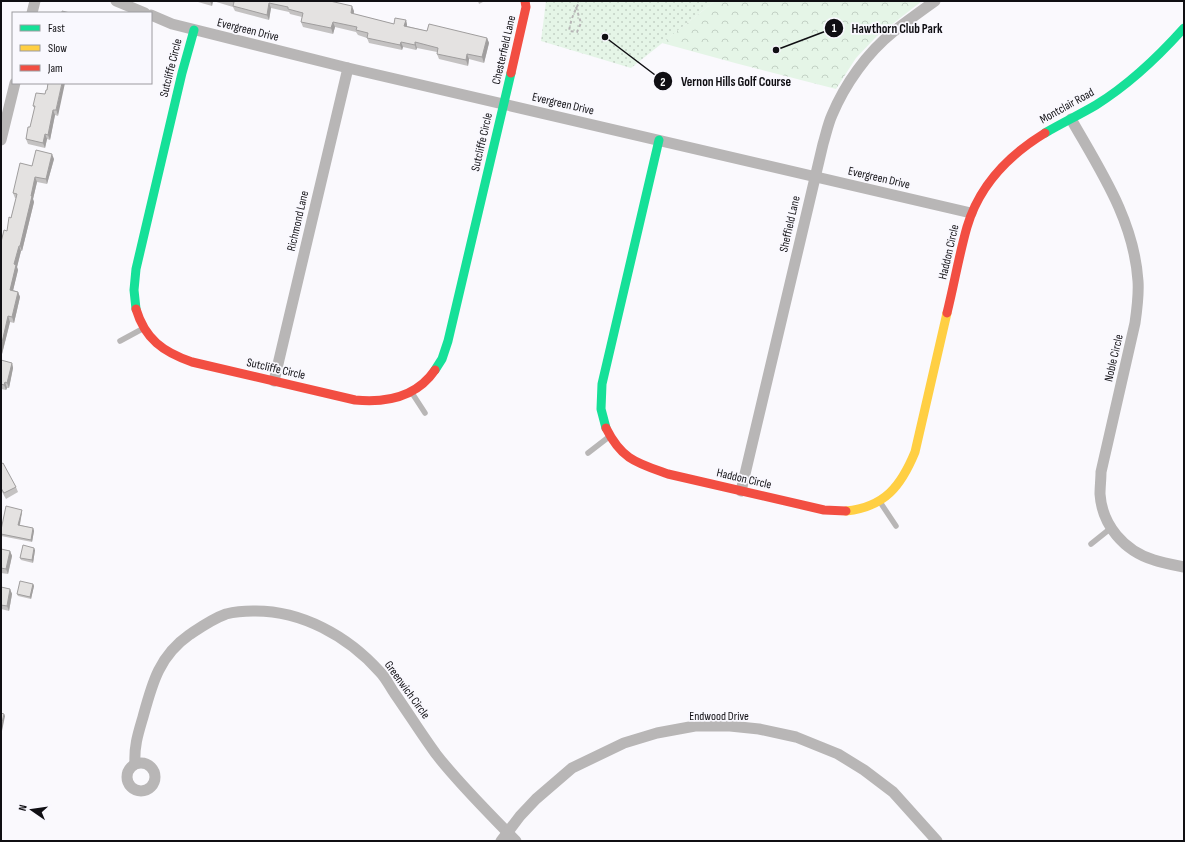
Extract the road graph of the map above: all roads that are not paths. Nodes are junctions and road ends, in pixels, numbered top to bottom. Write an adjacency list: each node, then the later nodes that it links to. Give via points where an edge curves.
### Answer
1 (35, 1): 5 (street)
2 (116, 1): 6 (street)
3 (525, 1): 12 (street, Chesterfield Lane)
4 (935, 1): 16 (street, Sheffield Lane, via 874,50 845,88 822,144)
5 (32, 12)
6 (143, 12)
7 (152, 15): 9 (street, Evergreen Drive)
8 (1184, 28): 13 (street, Montclair Road, via 1153,61 1130,80 1102,101)
9 (194, 30): 10 (street, Evergreen Drive); 18 (street, Sutcliffe Circle, via 133,284 137,310)
10 (348, 68): 12 (street, Evergreen Drive); 20 (street, Richmond Lane)
11 (14, 84): 14 (street)
12 (504, 103): 15 (street, Evergreen Drive); 21 (street, Sutcliffe Circle, via 444,354 431,376)
13 (1071, 119): 17 (street, Montclair Road, via 1027,143 1006,161 986,185); 28 (street, Noble Circle, via 1119,205 1133,246 1138,281 1135,323 1101,472 1101,502)
14 (1, 140)
15 (659, 140): 16 (street, Evergreen Drive); 23 (street, Haddon Circle, via 602,384 601,411)
16 (815, 176): 17 (street, Evergreen Drive); 25 (street, Sheffield Lane)
17 (971, 213): 26 (street, Haddon Circle, via 910,468 891,494)
18 (144, 328): 19 (lane); 20 (street, Sutcliffe Circle, via 174,355 192,362)
19 (120, 341)
20 (274, 381): 21 (street, Sutcliffe Circle, via 369,402 392,400)
21 (411, 392): 22 (lane)
22 (425, 413)
23 (611, 436): 24 (lane); 25 (street, Haddon Circle, via 628,457 643,466)
24 (588, 453)
25 (742, 491): 26 (street, Haddon Circle, via 840,512 858,510)
26 (880, 502): 27 (lane)
27 (896, 526)
28 (1111, 528): 29 (lane); 30 (street, Noble Circle, via 1120,540 1139,554)
29 (1090, 544)
30 (1184, 567)
31 (135, 764): 32 (street, Greenwich Circle, via 135,748 152,684 173,649 209,622 227,614 244,611 278,613 308,621 327,630 367,658 381,672 436,754)
32 (504, 837): 33 (street, Greenwich Circle); 34 (street, Endwood Drive, via 531,804 572,768 624,743 657,733 695,726 730,726 796,737 838,754 893,792)
33 (516, 841)
34 (937, 841)

